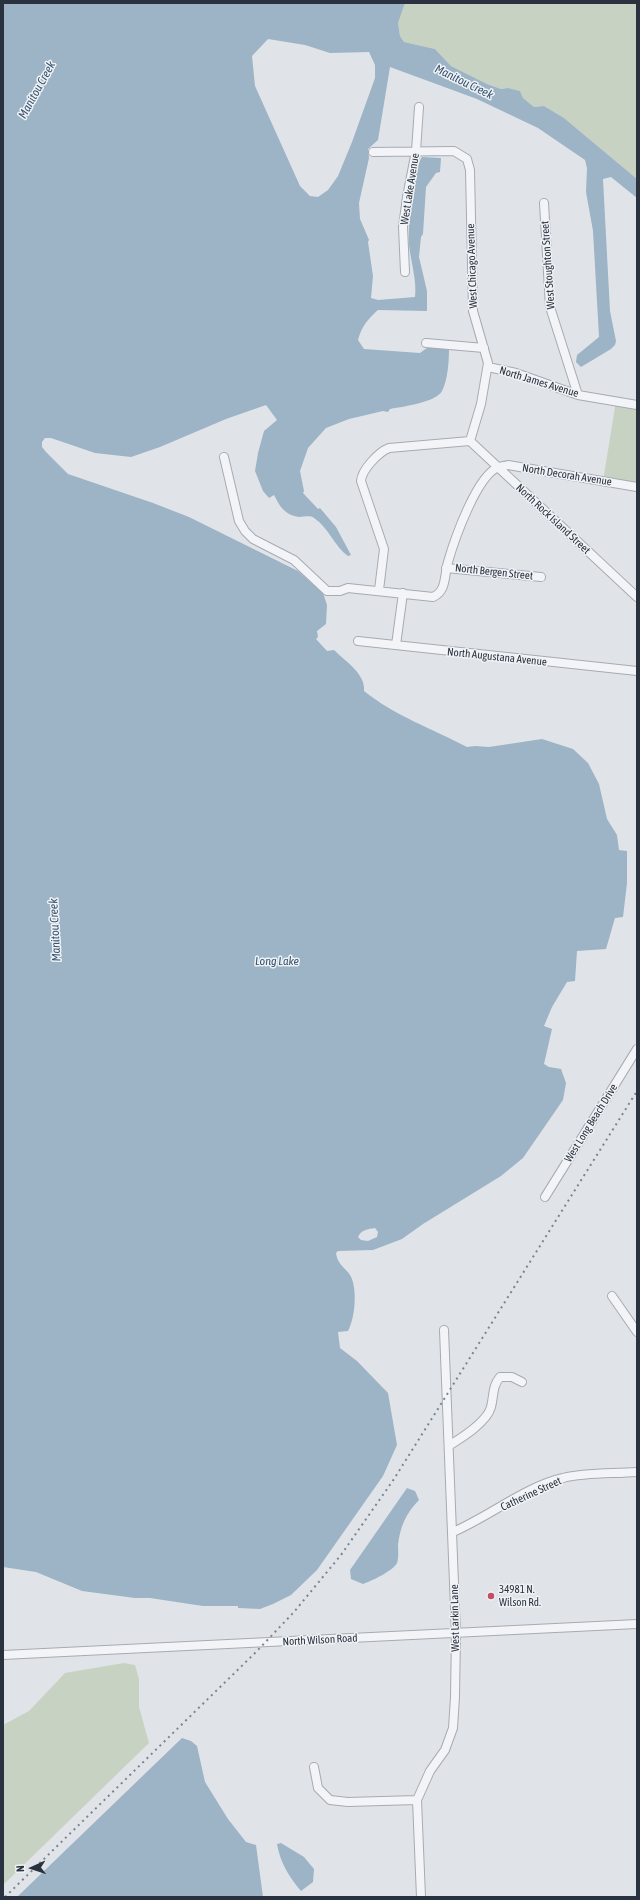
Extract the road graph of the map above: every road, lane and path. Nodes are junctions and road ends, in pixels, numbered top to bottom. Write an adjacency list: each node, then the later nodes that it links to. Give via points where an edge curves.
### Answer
1 (419, 107): 2 (street, West Lake Avenue)
2 (416, 151): 3 (street); 5 (street, West Lake Avenue, via 403,227); 7 (street, West Chicago Avenue, via 454,151 467,159 470,170 473,311)
3 (373, 152)
4 (544, 203): 9 (street, West Stoughton Street, via 550,307)
5 (405, 272)
6 (426, 343): 7 (street)
7 (484, 348): 8 (street, West Chicago Avenue)
8 (488, 367): 9 (street, North James Avenue, via 516,373); 11 (street, West Chicago Avenue)
9 (578, 396): 10 (street, North James Avenue)
10 (637, 405)
11 (470, 441): 13 (street, North Rock Island Street); 17 (street, via 389,448 363,472 361,481 384,549)
12 (224, 457): 17 (street, via 239,521 249,536 294,560 327,591 348,588)
13 (498, 467): 14 (street, North Decorah Avenue, via 508,465); 15 (street, via 488,476 466,508); 19 (street, North Rock Island Street)
14 (637, 487)
15 (446, 568): 16 (street, North Bergen Street); 18 (street, via 444,583 438,594 433,597)
16 (541, 577)
17 (379, 590): 18 (street)
18 (403, 593): 21 (street)
19 (637, 597)
20 (358, 641): 21 (street, North Augustana Avenue)
21 (396, 645): 22 (street, North Augustana Avenue)
22 (637, 671)
23 (637, 1048): 24 (street, West Long Beach Drive)
24 (546, 1197)
25 (612, 1296): 27 (street)
26 (444, 1330): 29 (street, West Larkin Lane)
27 (637, 1332)
28 (522, 1382): 29 (street, via 512,1377 500,1377 494,1386 491,1407 486,1418)
29 (450, 1445): 31 (street, West Larkin Lane)
30 (637, 1472): 31 (street, Catherine Street, via 563,1478 539,1487 473,1524)
31 (453, 1532): 33 (street, West Larkin Lane)
32 (637, 1624): 33 (street, North Wilson Road)
33 (456, 1634): 34 (street, North Wilson Road); 36 (street, West Larkin Lane, via 453,1728 445,1750 430,1771)
34 (3, 1655)
35 (314, 1767): 36 (street, via 318,1788 330,1800)
36 (417, 1800): 37 (street, West Larkin Lane)
37 (421, 1897)

